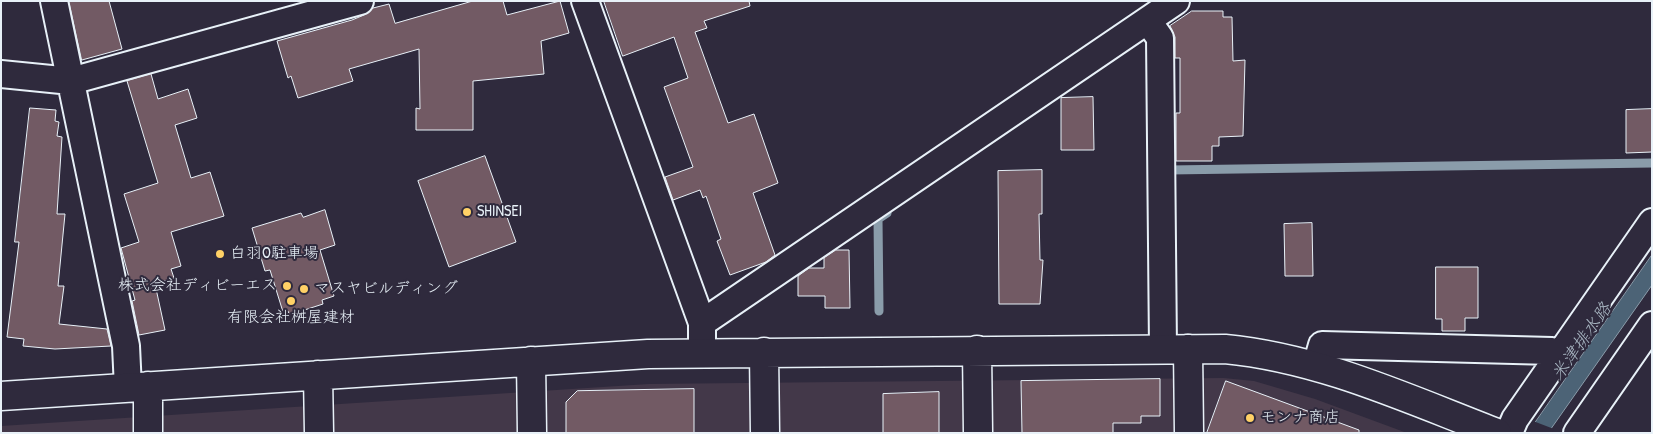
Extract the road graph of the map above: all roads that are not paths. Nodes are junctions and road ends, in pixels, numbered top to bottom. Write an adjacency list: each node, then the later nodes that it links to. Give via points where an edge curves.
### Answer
1 (54, 1): 7 (street)
2 (360, 1): 7 (street)
3 (585, 1): 9 (street)
4 (1176, 1): 5 (street)
5 (1148, 20): 9 (street); 11 (street, via 1160,38)
6 (1, 74): 7 (street)
7 (71, 82): 19 (street, via 126,346)
8 (1652, 222): 15 (street)
9 (702, 323): 14 (street)
10 (1652, 325): 30 (street)
11 (1175, 349): 12 (street); 17 (street, via 1225,348 1259,352); 27 (street)
12 (977, 350): 13 (street); 26 (street)
13 (764, 352): 14 (street); 25 (street)
14 (702, 353): 16 (street)
15 (1559, 356): 17 (street, via 1552,351 1322,345); 29 (street, via 1515,419)
16 (531, 361): 18 (street); 24 (street)
17 (1316, 366): 21 (street)
18 (318, 375): 19 (street); 23 (street)
19 (138, 387): 20 (street); 22 (street)
20 (1, 396)
21 (1471, 428): 28 (street)
22 (148, 433)
23 (319, 433)
24 (532, 433)
25 (766, 433)
26 (978, 433)
27 (1189, 433)
28 (1498, 433)
29 (1509, 433)
30 (1576, 433)

